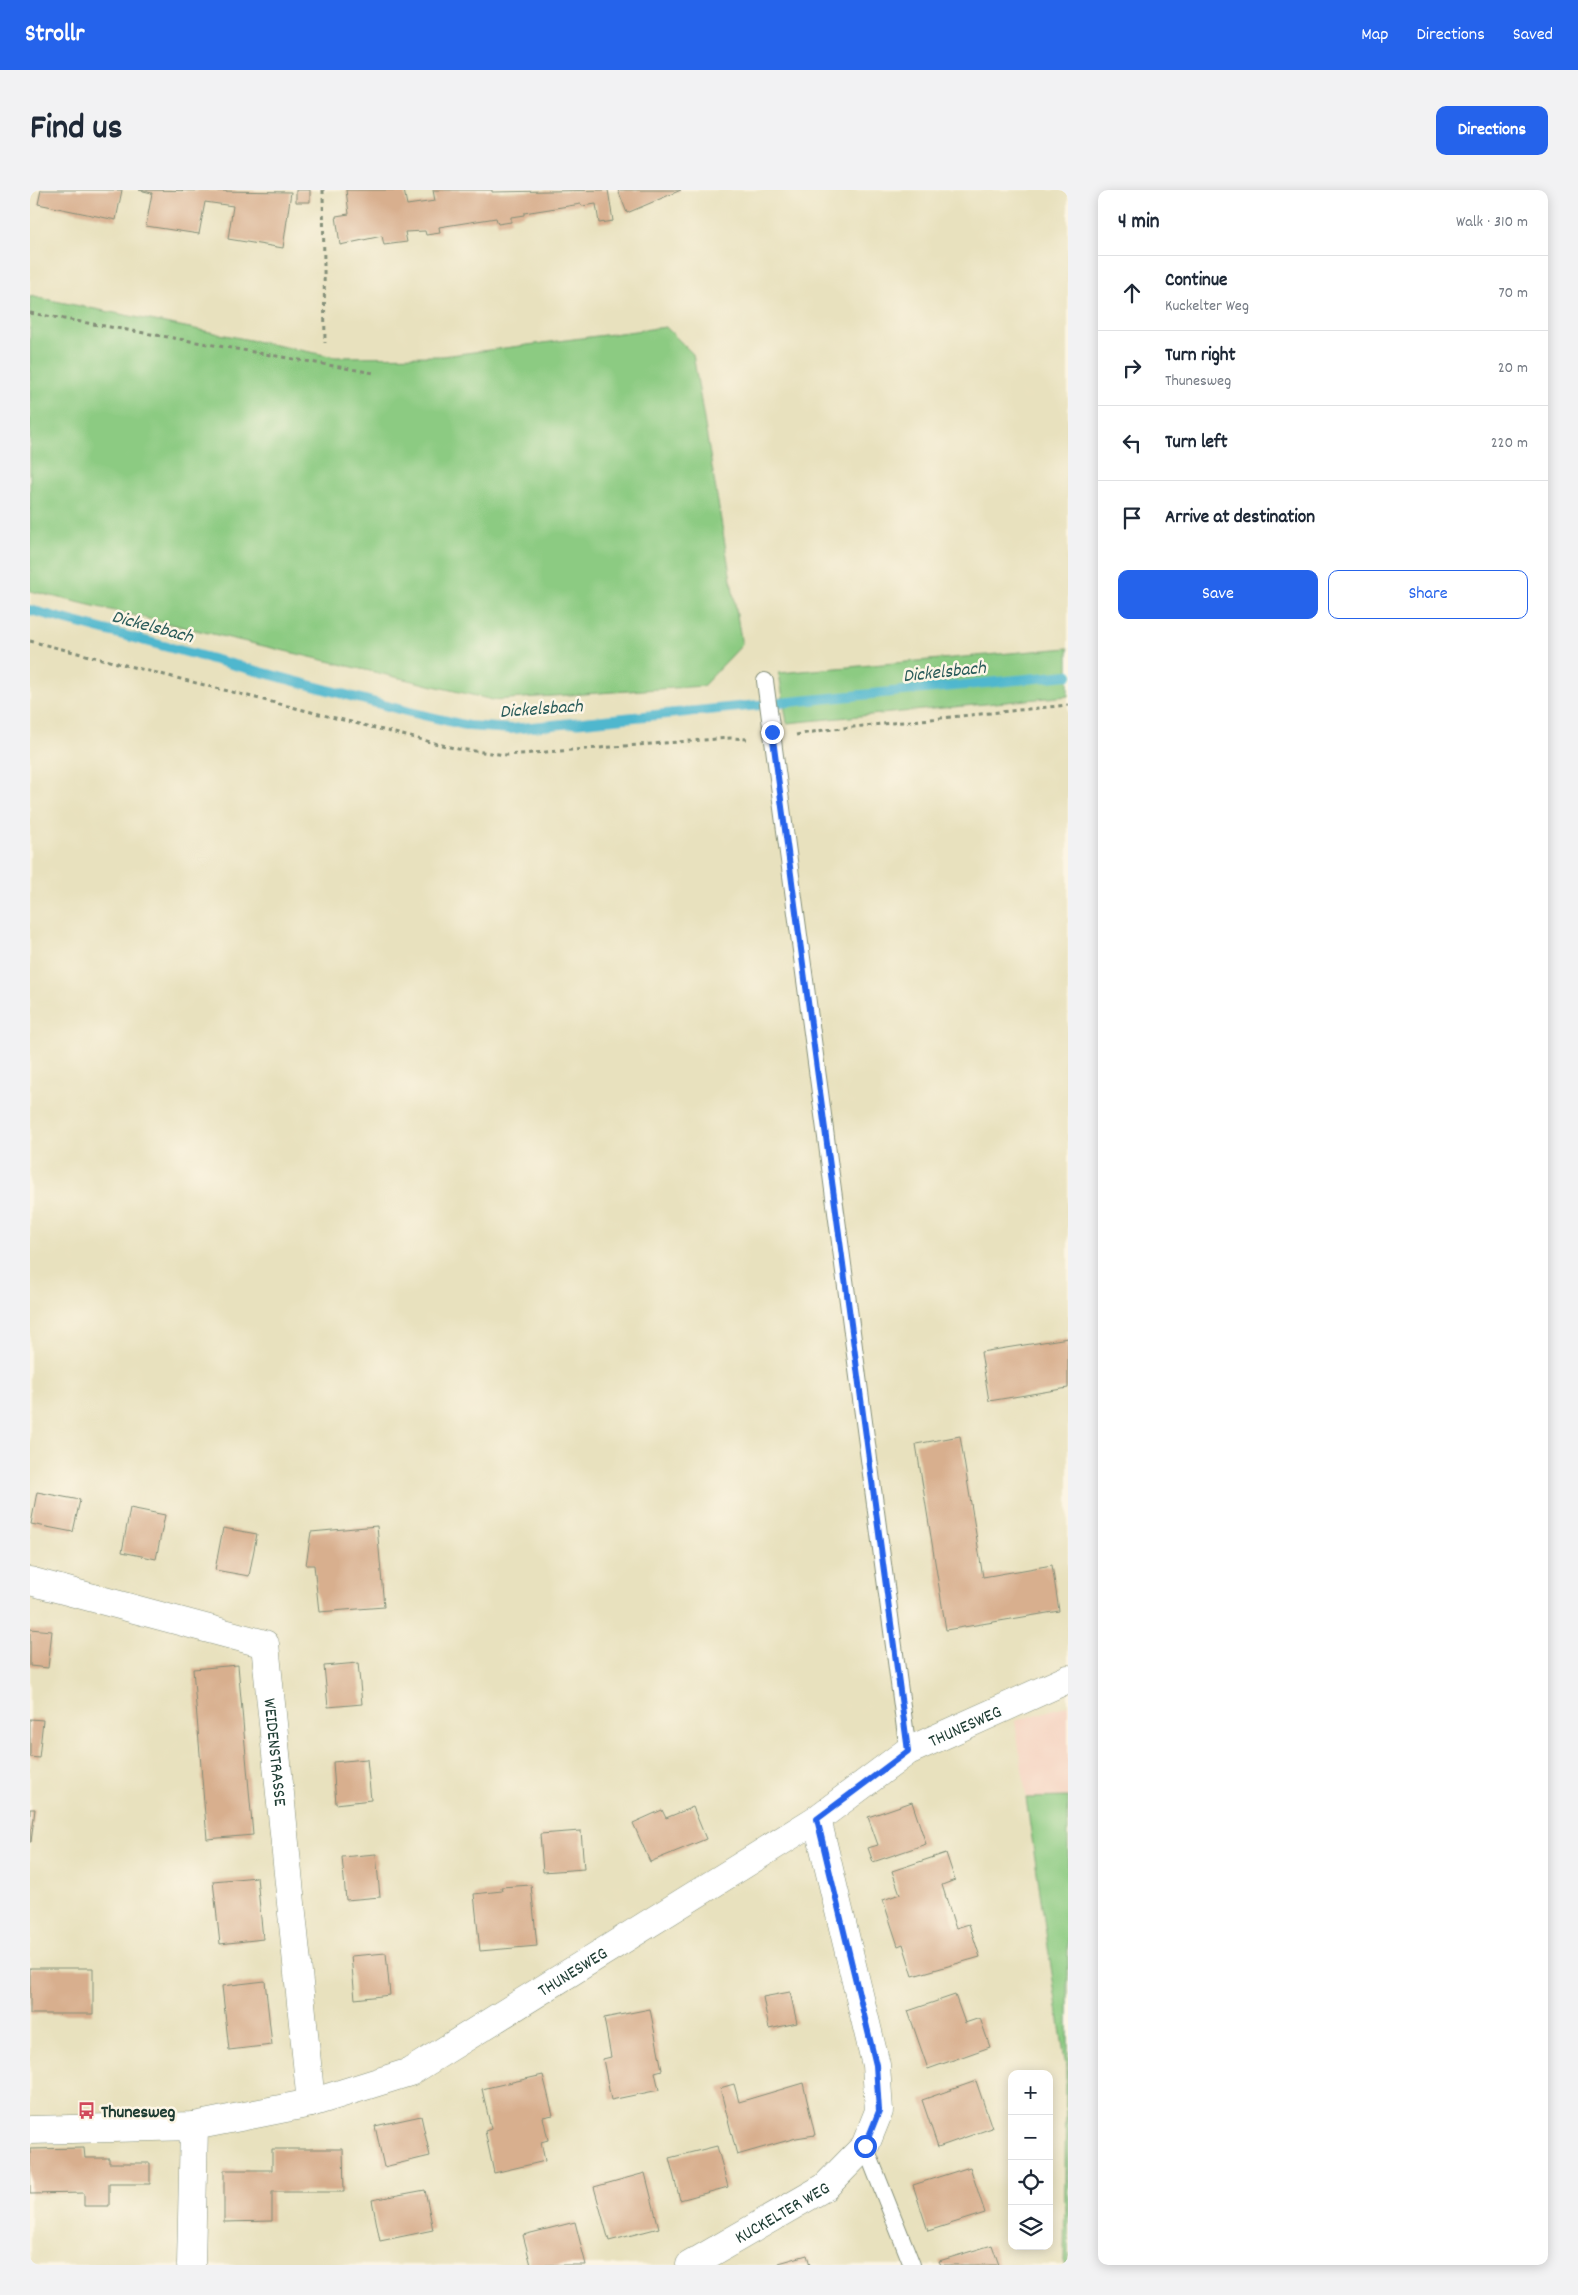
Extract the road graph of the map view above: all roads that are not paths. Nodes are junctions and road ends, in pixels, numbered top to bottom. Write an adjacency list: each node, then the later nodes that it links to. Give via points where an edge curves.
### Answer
1 (765, 681): 4 (lane)
2 (30, 1581): 6 (street, WEIDENSTRASSE, via 265,1644)
3 (1068, 1679): 4 (street, THUNESWEG)
4 (908, 1751): 5 (street, THUNESWEG)
5 (817, 1819): 6 (street, THUNESWEG, via 410,2072); 9 (street, KUCKELTER WEG, via 876,2065 879,2111)
6 (311, 2103): 7 (street, THUNESWEG)
7 (194, 2126): 8 (street, THUNESWEG); 10 (street)
8 (30, 2130)
9 (865, 2146): 11 (street, KUCKELTER WEG, via 825,2188); 12 (lane)
10 (191, 2265)
11 (690, 2265)
12 (912, 2265)

